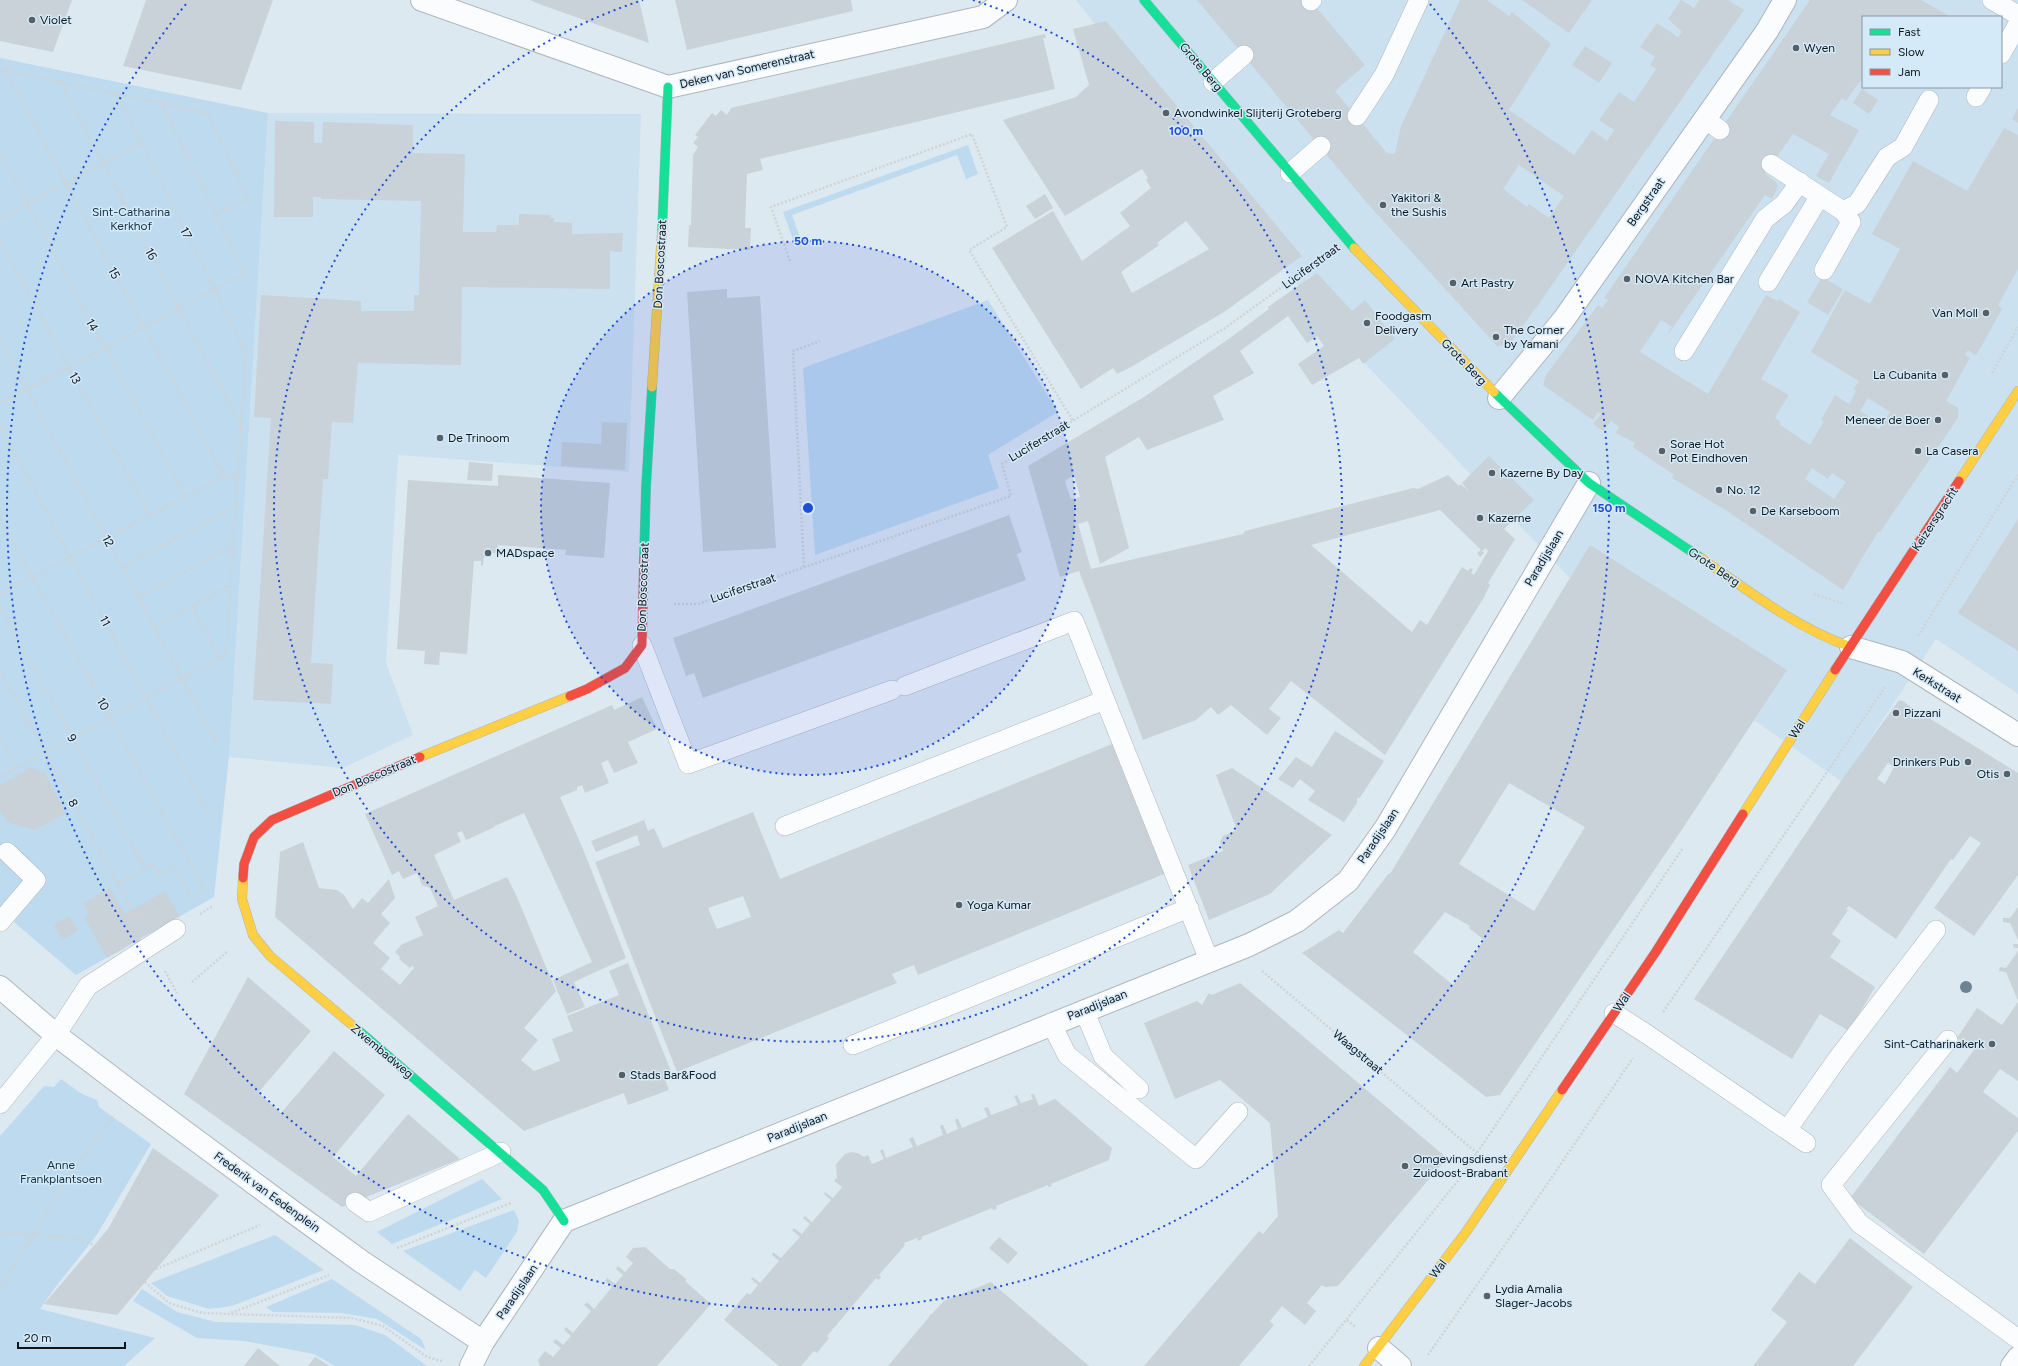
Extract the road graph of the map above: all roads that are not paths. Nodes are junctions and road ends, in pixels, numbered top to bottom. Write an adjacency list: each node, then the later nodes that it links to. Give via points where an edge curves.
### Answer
1 (422, 0): 12 (street, Deken van Somerenstraat)
2 (1006, 0): 12 (street, Deken van Somerenstraat, via 983,17)
3 (1144, 0): 11 (street, Grote Berg)
4 (1419, 0): 14 (lane, via 1384,75)
5 (1785, 0): 25 (street, Bergstraat, via 1713,125 1564,319)
6 (1992, 0): 7 (lane)
7 (2018, 15)
8 (2018, 24): 9 (lane)
9 (2002, 52)
10 (1244, 55): 11 (lane)
11 (1213, 82): 17 (street, Grote Berg)
12 (668, 87): 27 (street, Don Boscostraat, via 660,269 646,487)
13 (1929, 100): 20 (lane, via 1903,147 1887,157 1857,204)
14 (1357, 116)
15 (1321, 146): 17 (lane)
16 (1771, 164): 18 (lane)
17 (1290, 173): 25 (street, Grote Berg, via 1346,240)
18 (1800, 182): 19 (lane); 23 (lane, via 1784,204 1765,219)
19 (1820, 196): 20 (lane); 22 (lane)
20 (1843, 211): 21 (lane, via 1851,222)
21 (1824, 270)
22 (1768, 282)
23 (1684, 351)
24 (2018, 391): 28 (street, Keizersgracht)
25 (1499, 398): 26 (street, Grote Berg)
26 (1589, 483): 28 (street, Grote Berg, via 1749,591 1827,639); 38 (street, Paradijslaan, via 1385,829 1348,881 1296,921 1249,945)
27 (642, 645): 29 (lane, via 688,764 899,688 1074,620); 37 (street, Don Boscostraat, via 626,668 587,689 272,820 254,837 244,864 242,899)
28 (1851, 647): 30 (street, Kerkstraat, via 1902,662); 41 (street, Wal)
29 (1105, 700): 31 (lane); 33 (lane)
30 (2018, 735)
31 (785, 826)
32 (7, 852): 34 (lane, via 36,880)
33 (1189, 908): 38 (lane); 45 (lane)
34 (0, 922)
35 (176, 929): 43 (lane, via 88,986)
36 (1936, 930): 49 (lane, via 1838,1058)
37 (253, 935): 51 (street, Zwembadweg, via 270,956)
38 (1209, 960): 40 (street, Paradijslaan)
39 (0, 987): 43 (street, Frederik van Eedenplein)
40 (1084, 1010): 42 (street, Paradijslaan); 46 (lane, via 1103,1056)
41 (1614, 1014): 49 (lane); 56 (street, Wal, via 1466,1232)
42 (1051, 1023): 48 (lane, via 1066,1055 1196,1159); 53 (street, Paradijslaan)
43 (56, 1034): 47 (lane); 55 (street, Frederik van Eedenplein, via 362,1262)
44 (1948, 1040): 54 (lane, via 1831,1185 1859,1223)
45 (853, 1045)
46 (1139, 1089)
47 (0, 1104)
48 (1238, 1112)
49 (1787, 1130): 50 (lane)
50 (1806, 1144)
51 (501, 1152): 52 (lane, via 369,1212); 53 (street, Zwembadweg, via 543,1190)
52 (355, 1202)
53 (564, 1221): 55 (street, Paradijslaan)
54 (2018, 1340)
55 (483, 1342): 58 (street, Paradijslaan)
56 (1379, 1348): 59 (street, Wal); 60 (street)
57 (2018, 1358): 61 (street)
58 (471, 1366)
59 (1364, 1366)
60 (1400, 1366)
61 (2012, 1366)

